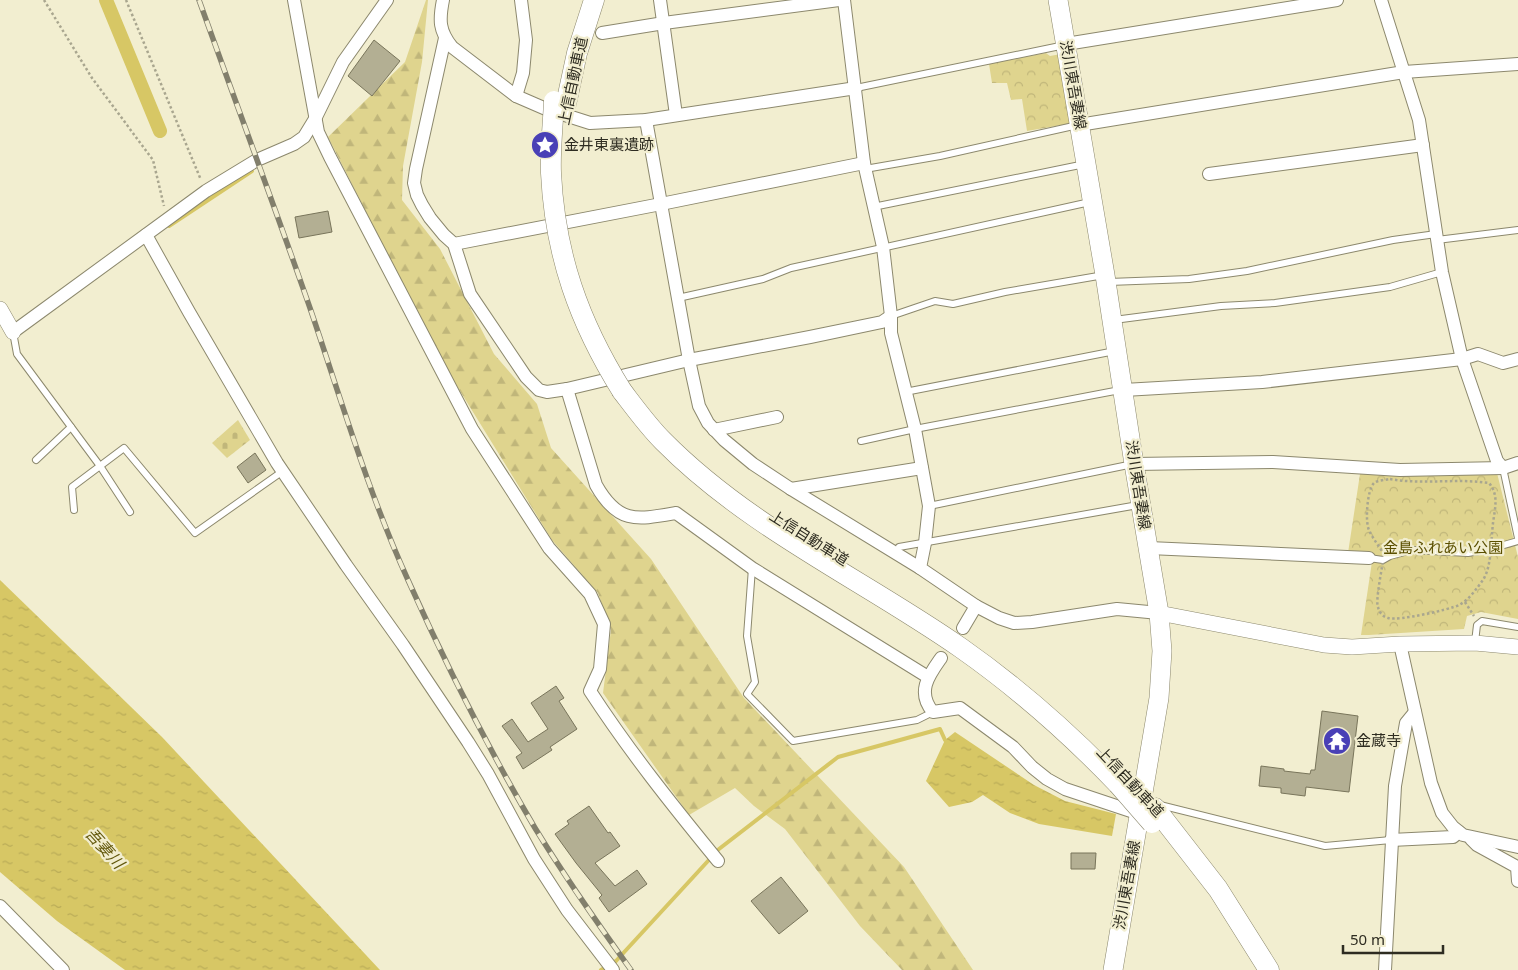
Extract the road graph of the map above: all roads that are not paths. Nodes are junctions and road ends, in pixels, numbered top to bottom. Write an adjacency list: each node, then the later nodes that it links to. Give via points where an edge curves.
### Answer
1 (294, 0): 23 (street)
2 (387, 0): 23 (street, via 343,62)
3 (443, 0): 15 (street, via 440,15)
4 (522, 0): 20 (street, via 526,40 523,73)
5 (582, 0): 21 (highway, 上信自動車道, via 559,76)
6 (594, 0): 21 (highway, 上信自動車道)
7 (660, 0): 13 (street)
8 (839, 0): 13 (street)
9 (844, 0): 19 (street)
10 (1058, 0): 16 (main road, 渋川東吾妻線)
11 (1337, 0): 16 (street)
12 (1381, 0): 18 (street)
13 (664, 23): 14 (street); 22 (street)
14 (602, 33)
15 (445, 38): 20 (street, via 452,47); 36 (street, via 414,183 430,218)
16 (1066, 44): 19 (lane); 25 (main road, 渋川東吾妻線)
17 (1518, 64): 18 (street)
18 (1404, 72): 25 (street); 26 (street)
19 (856, 88): 22 (street); 28 (street)
20 (516, 96): 24 (street, via 590,123)
21 (560, 102): 93 (highway, 上信自動車道, bridge, via 562,174 570,240 583,286 626,387 699,460 769,514 967,637 1052,706 1093,743 1182,860)
22 (676, 115): 24 (street)
23 (315, 118): 34 (street, via 304,137 294,144 256,160 206,191); 91 (street, via 330,157 472,429 549,548 590,594 604,624 600,669 590,691 672,805)
24 (646, 120): 31 (street)
25 (1079, 125): 27 (main road, 渋川東吾妻線); 28 (lane, via 940,156)
26 (1423, 145): 29 (street); 35 (street)
27 (1086, 164): 30 (main road, 渋川東吾妻線); 32 (lane)
28 (864, 166): 31 (street); 32 (street)
29 (1209, 174)
30 (1093, 202): 37 (lane); 39 (main road, 渋川東吾妻線)
31 (661, 204): 36 (street); 40 (street)
32 (874, 207): 37 (street)
33 (1518, 230): 35 (lane)
34 (146, 235): 44 (street); 63 (street)
35 (1436, 237): 38 (street); 39 (lane, via 1393,240 1247,271 1188,279)
36 (454, 244): 49 (street, via 470,294 526,377 539,390)
37 (883, 247): 40 (lane); 42 (street)
38 (1442, 272): 43 (lane, via 1390,287); 46 (street)
39 (1106, 278): 42 (lane, via 1005,292 953,304 935,301); 43 (main road, 渋川東吾妻線)
40 (678, 298): 47 (street)
41 (0, 309): 44 (street)
42 (891, 316): 47 (street, via 882,322); 51 (street, via 891,332)
43 (1112, 320): 45 (main road, 渋川東吾妻線)
44 (13, 332): 53 (lane, via 17,354)
45 (1117, 351): 50 (main road, 渋川東吾妻線); 51 (lane)
46 (1462, 359): 48 (street, via 1478,354 1503,363); 50 (street, via 1262,382); 62 (street, via 1497,461)
47 (689, 360): 49 (street); 55 (street, via 699,406)
48 (1518, 360)
49 (567, 389): 74 (street, via 596,485 613,508 636,519 676,513)
50 (1124, 390): 54 (lane); 59 (main road, 渋川東吾妻線)
51 (905, 392): 54 (street)
52 (777, 416): 55 (street)
53 (71, 427): 57 (lane); 60 (lane)
54 (915, 429): 56 (lane); 61 (street)
55 (714, 430): 64 (street, via 752,464)
56 (861, 441)
57 (36, 460)
58 (1518, 463): 62 (street)
59 (1134, 464): 62 (street, via 1273,462 1400,470); 65 (main road, 渋川東吾妻線); 66 (lane)
60 (100, 466): 63 (lane, via 124,448 195,533); 67 (lane, via 72,487); 68 (lane)
61 (922, 468): 64 (street); 66 (street)
62 (1503, 468): 69 (lane)
63 (283, 471): 96 (street, via 468,742 534,859 567,910)
64 (791, 489): 75 (street)
65 (1142, 504): 70 (lane); 72 (main road, 渋川東吾妻線)
66 (929, 506): 70 (street)
67 (74, 510)
68 (130, 512)
69 (1518, 540): 73 (lane, via 1468,552 1412,550 1383,560)
70 (925, 543): 71 (lane); 75 (street)
71 (900, 546)
72 (1149, 548): 73 (street); 77 (main road, 渋川東吾妻線)
73 (1369, 558)
74 (752, 568): 84 (street); 85 (lane, via 747,636 754,682 747,694 793,741 917,720)
75 (920, 568): 76 (street)
76 (976, 606): 77 (street, via 1014,623 1117,609); 79 (street)
77 (1160, 613): 81 (street, via 1324,645); 87 (main road, 渋川東吾妻線, via 1159,698)
78 (1518, 627): 80 (lane, via 1482,621 1477,625)
79 (963, 628)
80 (1475, 643): 81 (street); 82 (street)
81 (1400, 644): 86 (street)
82 (1518, 647)
83 (941, 658): 84 (street)
84 (928, 677): 85 (street, via 925,694 928,707)
85 (933, 712): 87 (street, via 960,708 1013,747 1047,779 1066,789)
86 (1415, 712): 88 (street, via 1431,782 1442,813); 89 (street, via 1406,723 1395,786)
87 (1141, 807): 89 (lane, via 1325,846); 97 (main road, 渋川東吾妻線)
88 (1463, 834): 89 (street); 90 (street); 92 (street, via 1516,867)
89 (1391, 840): 100 (street)
90 (1518, 847)
91 (718, 861)
92 (1518, 881)
93 (1214, 893): 98 (highway, 上信自動車道); 99 (highway, 上信自動車道)
94 (0, 906): 95 (street)
95 (63, 970)
96 (613, 970)
97 (1113, 970)
98 (1256, 970)
99 (1269, 970)
100 (1385, 970)

